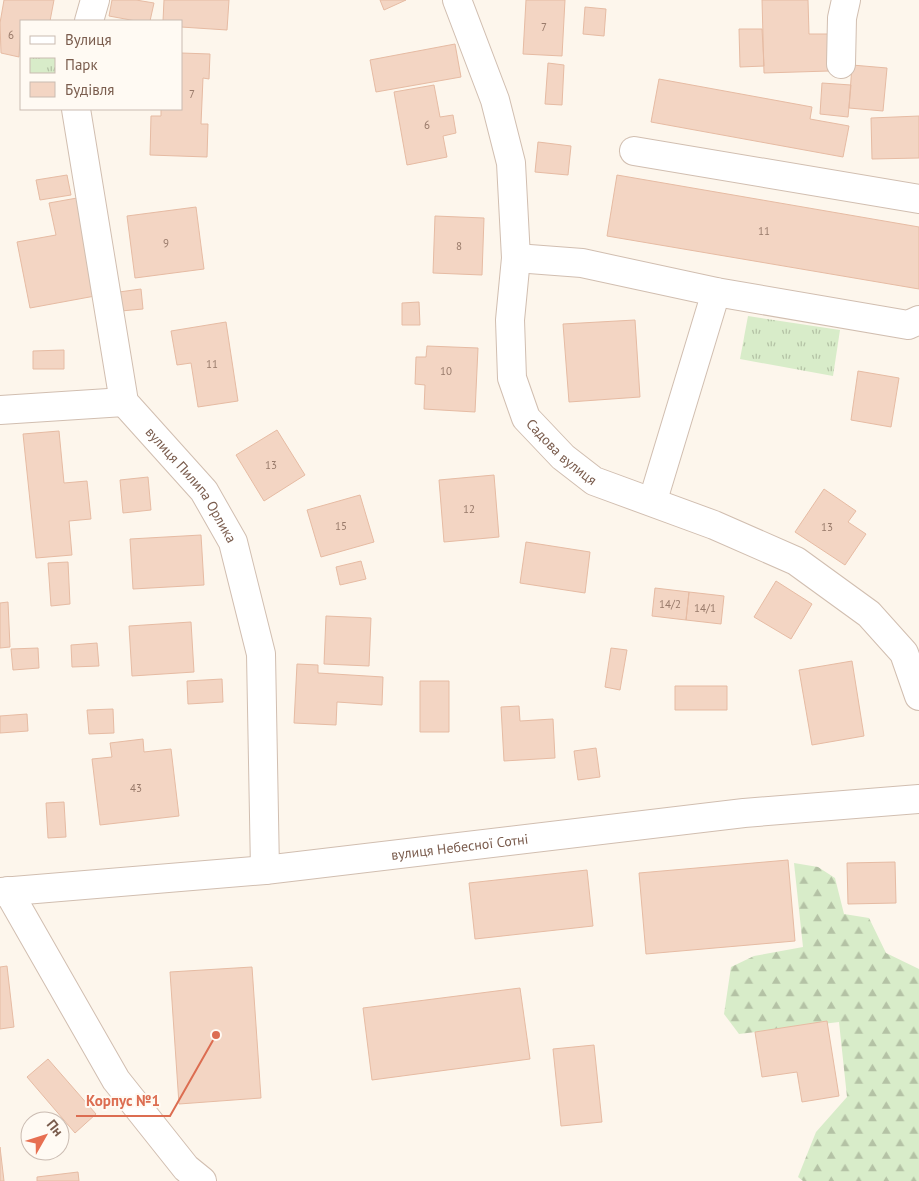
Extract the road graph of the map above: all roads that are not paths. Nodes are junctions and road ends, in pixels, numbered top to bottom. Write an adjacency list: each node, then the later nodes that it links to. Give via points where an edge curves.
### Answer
1 (95, 0): 4 (street)
2 (457, 0): 9 (street, Садова вулиця, via 495,100 511,162)
3 (846, 0): 5 (street, via 842,18)
4 (89, 20)
5 (841, 64)
6 (76, 110): 12 (street)
7 (634, 151): 8 (street)
8 (919, 198)
9 (516, 258): 10 (street, via 582,263); 14 (street, Садова вулиця, via 510,320 512,378 526,418 563,457 594,481)
10 (716, 292): 11 (street, via 908,325); 14 (street)
11 (919, 320)
12 (124, 402): 13 (street); 17 (street, вулиця Пилипа Орлика, via 204,491 233,542 261,654)
13 (0, 410)
14 (653, 500): 15 (street, Садова вулиця, via 796,561 869,614 904,653)
15 (919, 696)
16 (919, 799): 17 (street, вулиця Небесної Сотні, via 744,813)
17 (265, 870): 18 (street, вулиця Небесної Сотні)
18 (4, 892): 19 (street, via 116,1080 186,1168)
19 (202, 1181)

